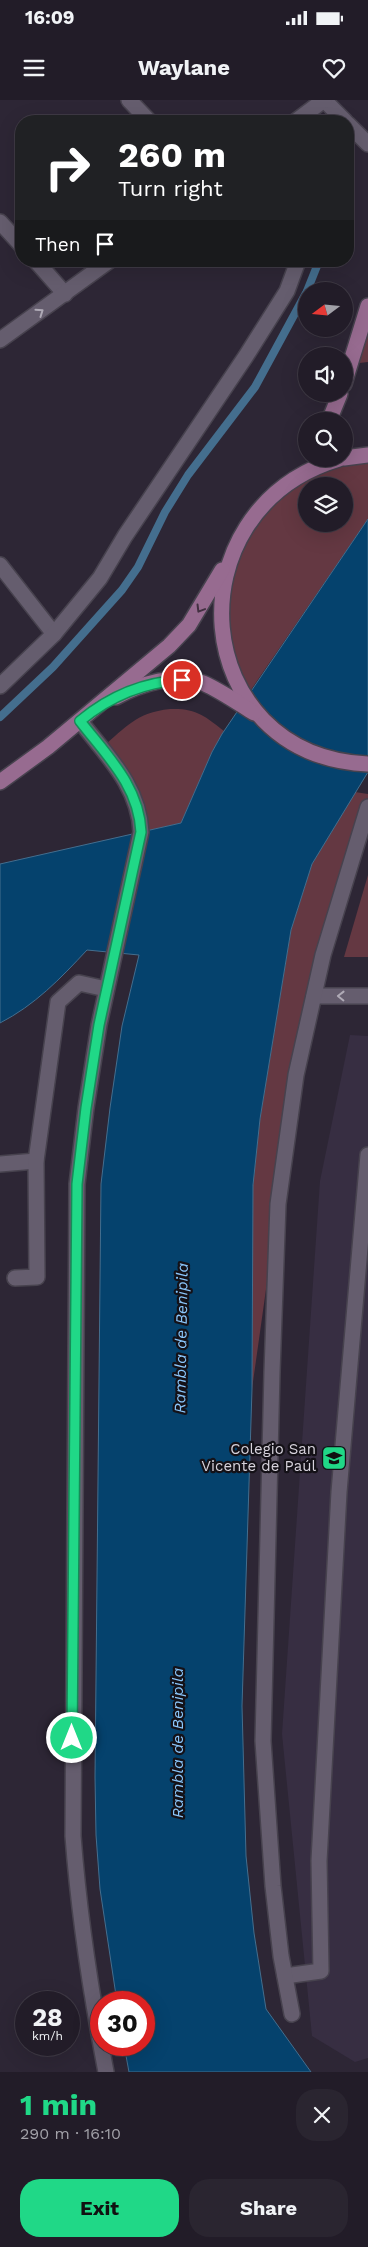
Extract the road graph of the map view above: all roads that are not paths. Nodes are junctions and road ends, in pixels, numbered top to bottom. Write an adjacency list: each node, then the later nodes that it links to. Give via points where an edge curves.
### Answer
1 (128, 100): 3 (street)
2 (324, 100): 4 (street); 5 (street)
3 (143, 115)
4 (304, 115)
5 (339, 115)
6 (354, 130): 7 (street)
7 (368, 144)
8 (0, 222): 9 (street)
9 (15, 238)
10 (41, 267): 13 (street)
11 (101, 267): 13 (street)
12 (296, 267): 24 (street, via 287,291 100,578)
13 (66, 294): 15 (street, one-way to 13)
14 (368, 306): 16 (main road)
15 (0, 340)
16 (353, 355)
17 (368, 455): 18 (main road)
18 (353, 457)
19 (305, 467): 21 (main road)
20 (318, 467): 21 (main road)
21 (296, 478): 22 (main road, via 259,511)
22 (233, 552): 26 (main road, via 221,600 222,634 230,667); 27 (main road, one-way to 27, via 196,616 180,636)
23 (0, 565): 24 (street)
24 (54, 634): 25 (street)
25 (0, 686)
26 (244, 701): 27 (main road, via 202,682 182,680 136,688); 28 (main road, via 288,739 314,753 344,762)
27 (84, 718): 29 (main road); 31 (street, via 131,790 138,805 141,832)
28 (368, 764)
29 (0, 782)
30 (368, 806): 32 (street, via 323,955)
31 (106, 989): 35 (street, via 79,983 58,1002); 40 (street, via 77,1184 72,1777 77,1895)
32 (314, 996): 33 (street, one-way to 32); 38 (street, via 296,1075 278,1204 272,1372 263,1741 273,1886)
33 (368, 996)
34 (368, 1155): 38 (street, via 339,1492 319,1861 321,1971)
35 (36, 1161): 36 (street); 37 (street, via 37,1277)
36 (0, 1164)
37 (15, 1278)
38 (285, 1976): 39 (street)
39 (292, 2014)
40 (106, 2072)

